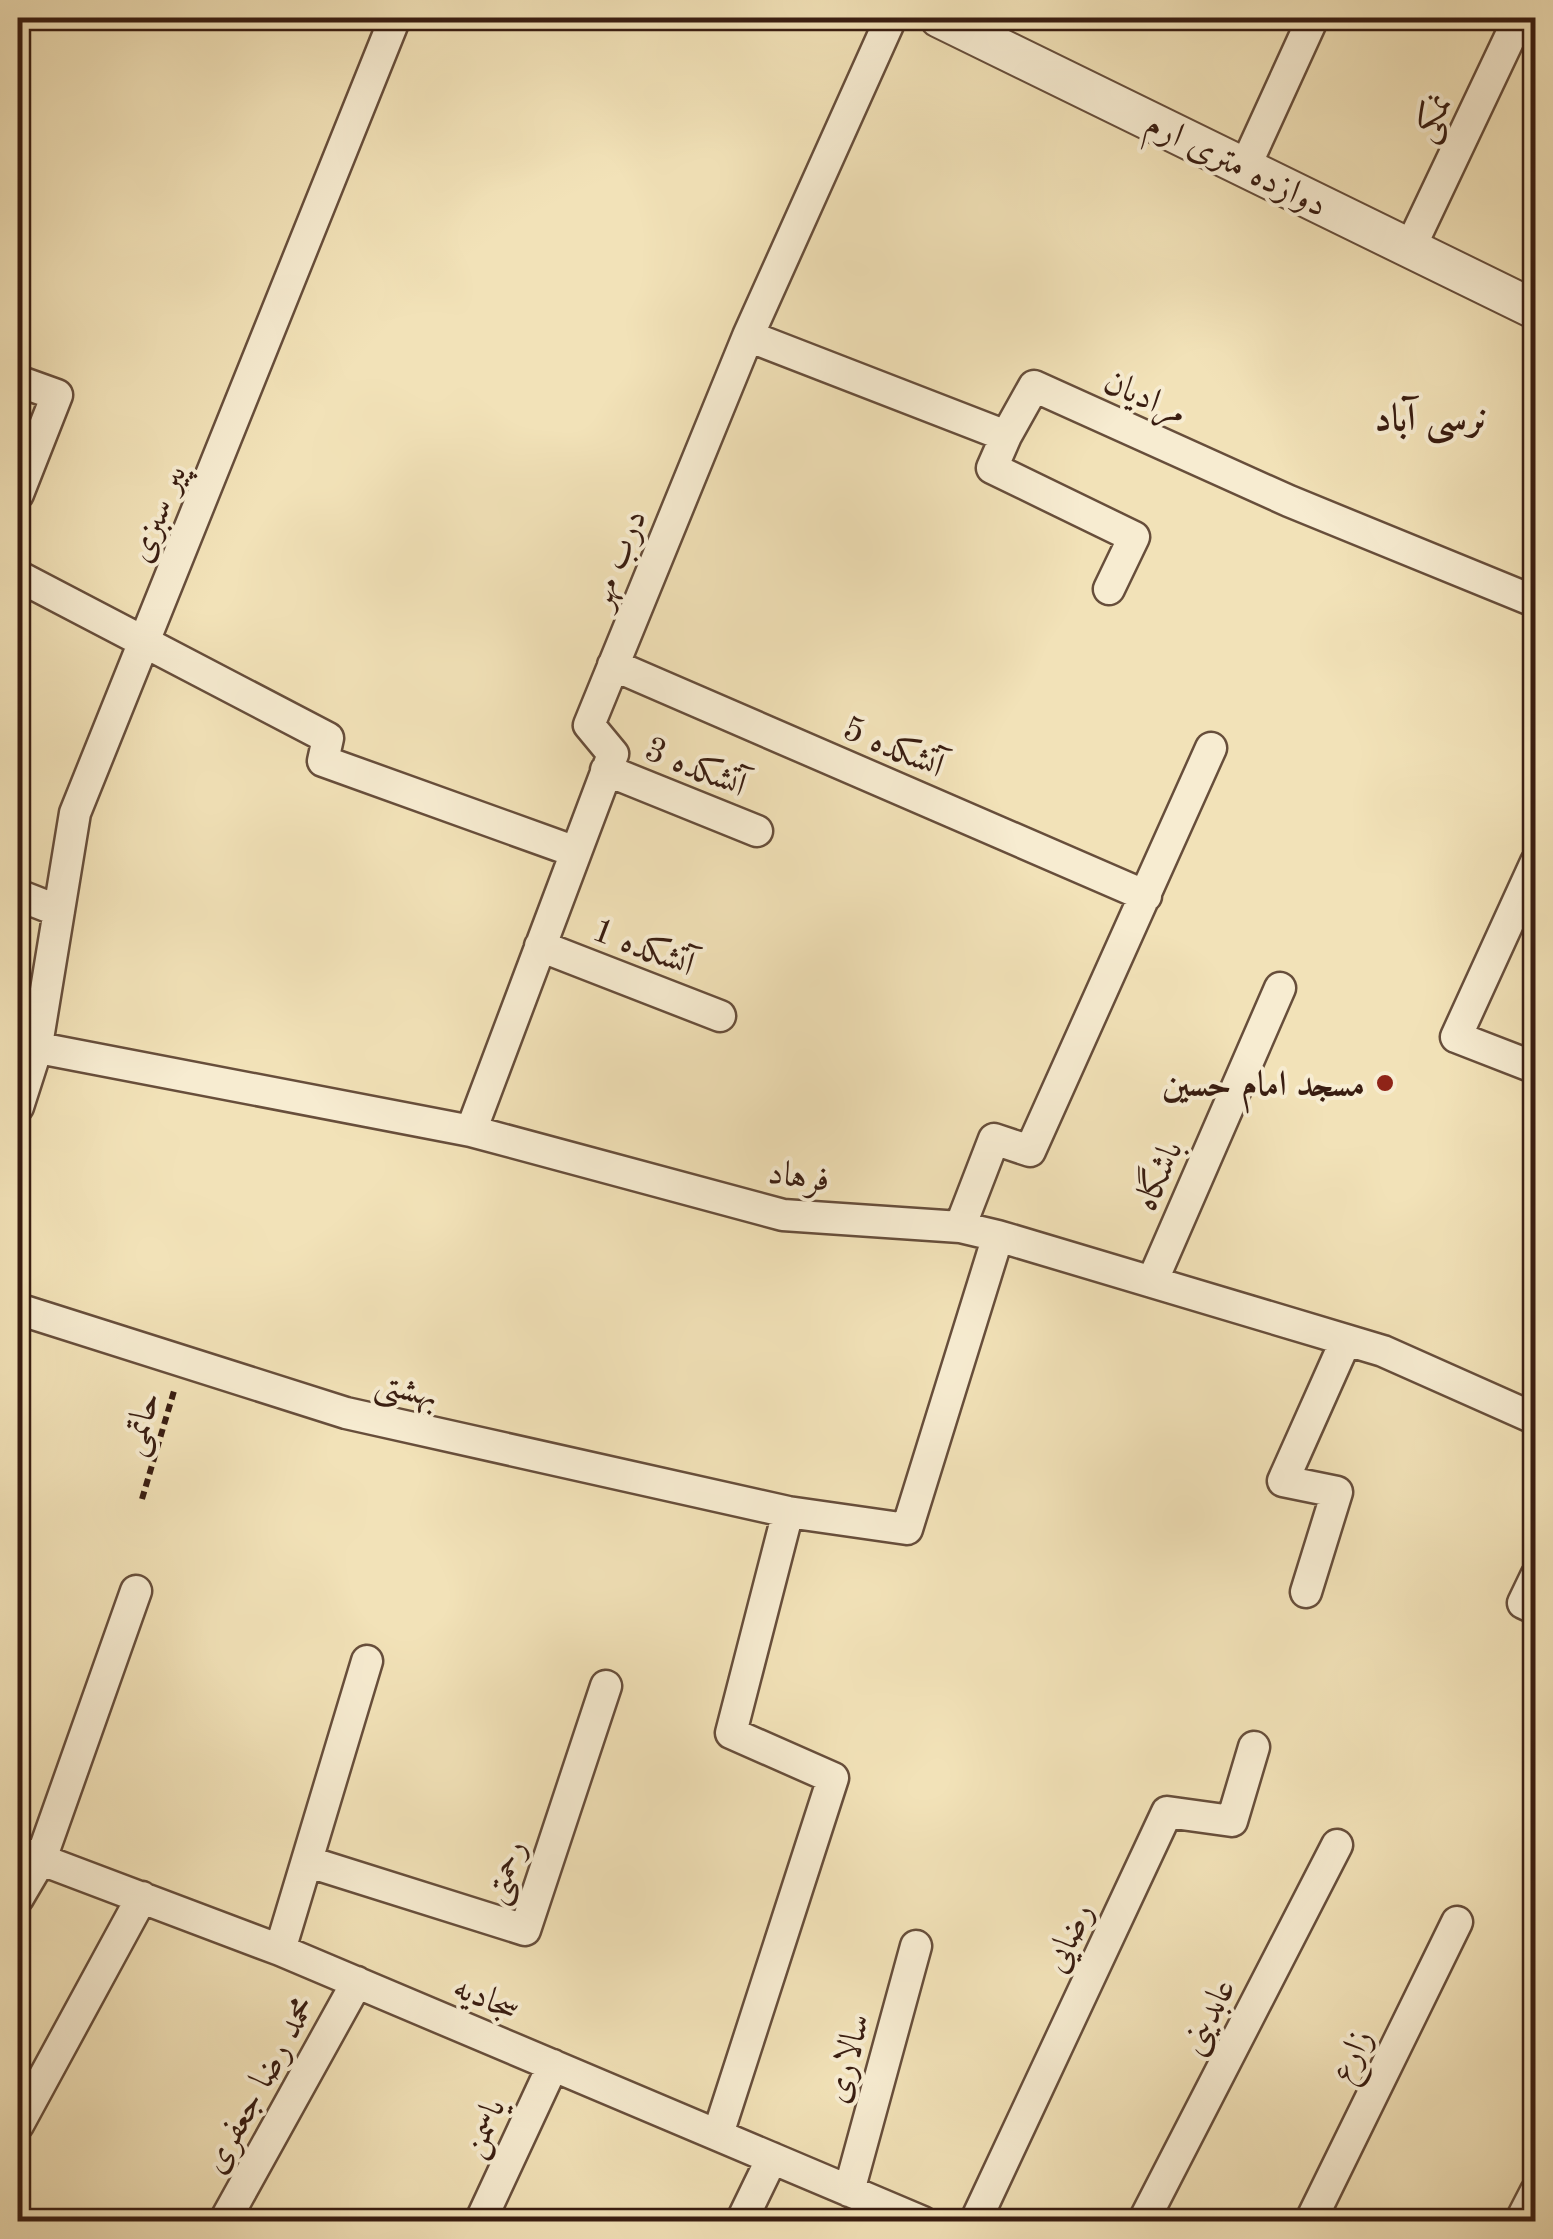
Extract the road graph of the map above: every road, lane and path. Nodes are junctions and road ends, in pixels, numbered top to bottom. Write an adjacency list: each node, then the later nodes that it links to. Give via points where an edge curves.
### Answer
1 (396, 18): 16 (street, پیر سبزی)
2 (890, 18): 9 (street, درب مهر)
3 (939, 18): 6 (street, دوازده متری ارم)
4 (1313, 18): 6 (street)
5 (1520, 18): 7 (street, نمکی)
6 (1245, 167): 7 (street, دوازده متری ارم)
7 (1410, 248): 8 (street, دوازده متری ارم)
8 (1536, 310)
9 (748, 336): 11 (street); 17 (street, درب مهر)
10 (18, 380): 12 (street, via 57,395)
11 (1006, 436): 14 (street, via 992,468 1134,537); 15 (street, مرادیان, via 1034,386)
12 (18, 494)
13 (18, 576): 16 (street)
14 (1109, 590)
15 (1536, 602)
16 (144, 642): 21 (street, via 328,738 323,761); 25 (street, پیر سبزی, via 76,813)
17 (613, 665): 19 (street, درب مهر, via 589,725 613,754); 24 (street, آتشکده 5)
18 (1211, 748): 24 (street)
19 (606, 770): 20 (street, آتشکده 3); 21 (street)
20 (757, 832)
21 (576, 852): 26 (street)
22 (1536, 862): 30 (street, via 1456,1037)
23 (18, 895): 25 (street)
24 (1146, 896): 33 (street, via 1030,1151 994,1139)
25 (60, 911): 29 (street, پیر سبزی)
26 (540, 946): 28 (street, آتشکده 1); 32 (street)
27 (1280, 988): 35 (street, باشگاه)
28 (720, 1016)
29 (27, 1048): 31 (street, پیر سبزی); 32 (street, فرهاد)
30 (1536, 1068)
31 (18, 1107)
32 (472, 1131): 33 (street, فرهاد, via 783,1214)
33 (960, 1227): 34 (street, فرهاد)
34 (998, 1236): 35 (street, فرهاد); 41 (street, بهشتی, via 907,1530)
35 (1152, 1282): 37 (street, فرهاد)
36 (18, 1309): 38 (street, بهشتی)
37 (1346, 1340): 39 (street, فرهاد); 44 (street, via 1283,1481 1338,1492)
38 (183, 1362): 40 (path, حاتمی); 41 (street, بهشتی, via 346,1413)
39 (1536, 1418)
40 (142, 1499)
41 (788, 1512): 60 (street, via 731,1734 833,1778)
42 (1536, 1576): 45 (street, via 1522,1604)
43 (136, 1591): 50 (street)
44 (1306, 1592)
45 (1536, 1609)
46 (366, 1661): 51 (street)
47 (606, 1686): 51 (street, رحمتی, via 525,1930)
48 (1254, 1748): 68 (street, رضایی, via 1232,1820 1167,1812)
49 (1337, 1845): 69 (street, عابدینی)
50 (29, 1855): 52 (street, سجادیه); 53 (street)
51 (309, 1862): 56 (street)
52 (142, 1897): 56 (street, سجادیه); 59 (street)
53 (18, 1898)
54 (1457, 1922): 70 (street, زارع)
55 (916, 1946): 62 (street, سالاری)
56 (280, 1950): 57 (street, سجادیه)
57 (357, 1982): 58 (street, سجادیه); 64 (street, محمد رضا جعفری)
58 (552, 2065): 60 (street, سجادیه); 65 (street, یاسمن)
59 (18, 2125)
60 (718, 2134): 61 (street, سجادیه)
61 (772, 2158): 62 (street, سجادیه); 66 (street)
62 (850, 2190): 67 (street, سجادیه)
63 (1536, 2192): 71 (street)
64 (224, 2222)
65 (480, 2222)
66 (741, 2222)
67 (923, 2222)
68 (975, 2222)
69 (1142, 2222)
70 (1310, 2222)
71 (1520, 2222)

